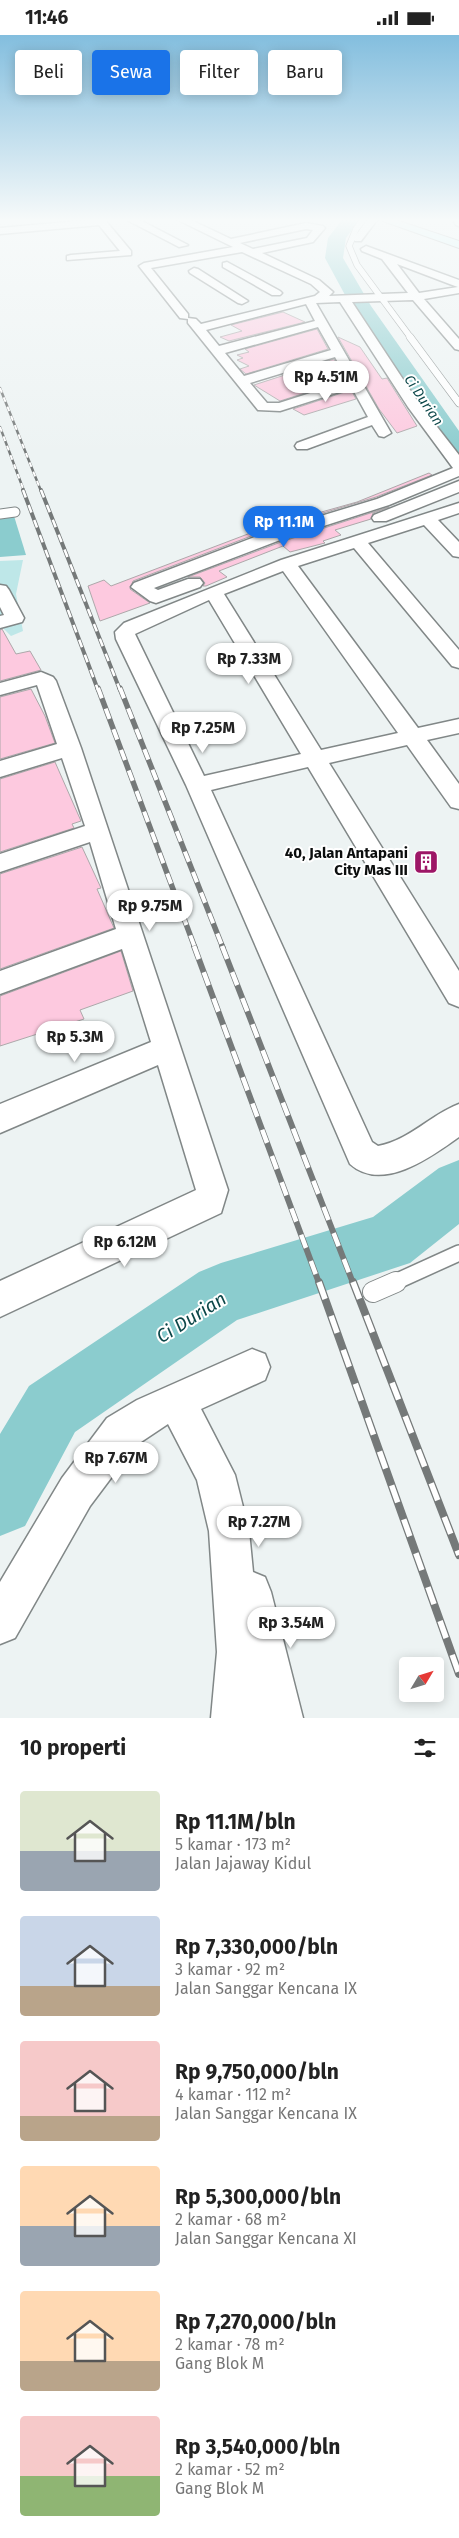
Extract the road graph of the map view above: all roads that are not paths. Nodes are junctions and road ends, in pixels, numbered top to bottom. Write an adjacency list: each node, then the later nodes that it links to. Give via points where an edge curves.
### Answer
1 (171, 299): 12 (street)
2 (238, 299): 10 (street)
3 (317, 299): 9 (street)
4 (346, 299): 5 (street); 9 (street); 24 (street, via 415,407)
5 (353, 299)
6 (377, 299): 20 (lane)
7 (419, 299): 11 (street)
8 (424, 299): 11 (street, via 444,307)
9 (314, 300): 12 (street); 13 (street)
10 (242, 301)
11 (426, 310): 14 (street)
12 (191, 322): 16 (street)
13 (320, 323): 16 (street); 17 (street)
14 (455, 335): 15 (street)
15 (459, 346)
16 (216, 351): 18 (street)
17 (337, 352): 18 (street); 19 (street)
18 (242, 381): 19 (street, via 263,407 271,408)
19 (355, 383): 21 (street)
20 (459, 403)
21 (376, 419): 22 (street); 23 (street)
22 (384, 433)
23 (302, 446)
24 (459, 465)
25 (459, 471): 26 (street, via 383,502 269,537 140,587 156,597 297,543 370,522)
26 (459, 485)
27 (459, 508): 30 (street)
28 (15, 512): 29 (lane)
29 (0, 514)
30 (428, 519): 31 (street); 32 (street)
31 (357, 541): 33 (street); 37 (street)
32 (459, 552)
33 (287, 564): 35 (street); 40 (street)
34 (0, 590): 36 (street, via 15,618)
35 (213, 592): 42 (street); 44 (street, via 126,632 126,639)
36 (0, 622)
37 (459, 662)
38 (0, 689): 41 (street, via 45,679)
39 (459, 726): 40 (street)
40 (411, 737): 42 (street); 45 (street)
41 (70, 748): 43 (street); 46 (street)
42 (315, 760): 44 (street); 50 (street)
43 (0, 769)
44 (197, 785): 52 (street, via 361,1153 368,1159 380,1161 415,1148)
45 (459, 801)
46 (98, 830): 47 (street); 48 (street)
47 (0, 863)
48 (130, 935): 49 (street); 51 (street)
49 (0, 983)
50 (459, 995)
51 (167, 1048): 53 (street); 56 (street, via 212,1190 209,1202)
52 (459, 1118)
53 (0, 1119)
54 (459, 1253): 55 (lane)
55 (372, 1292)
56 (0, 1299)
57 (252, 1367): 58 (street)
58 (176, 1401): 60 (street, via 121,1432 76,1492); 61 (street, via 215,1475 229,1531 239,1652)
59 (250, 1592): 62 (street)
60 (0, 1623)
61 (234, 1718)
62 (280, 1718)

